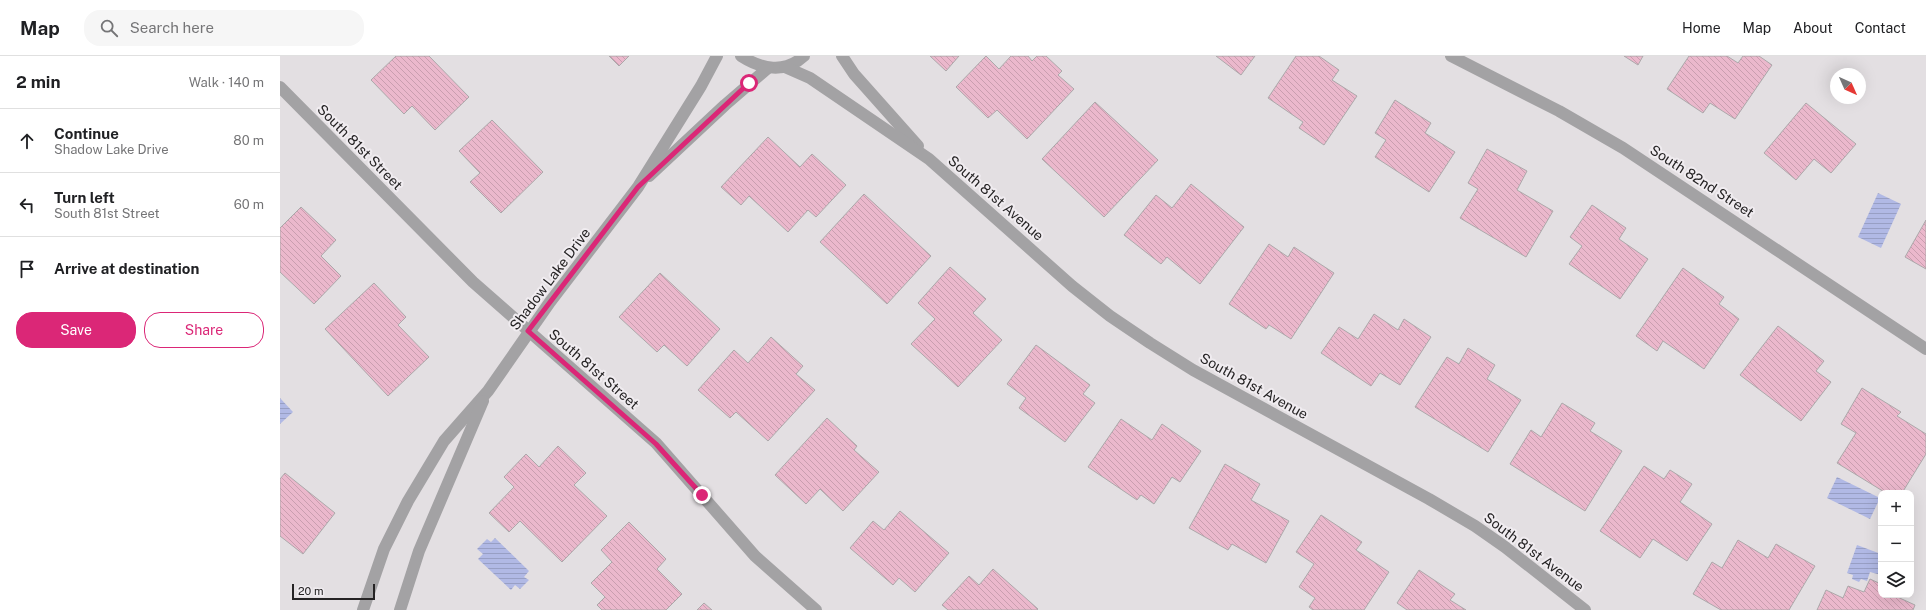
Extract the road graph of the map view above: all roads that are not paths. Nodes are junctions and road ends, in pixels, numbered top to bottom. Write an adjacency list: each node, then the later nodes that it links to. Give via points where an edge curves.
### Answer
1 (717, 56): 10 (street, Shadow Lake Drive)
2 (741, 56): 7 (street, via 753,64)
3 (804, 56): 6 (street)
4 (842, 56): 9 (street, South 81st Avenue, via 854,74)
5 (1450, 56): 12 (street, South 82nd Street, via 1559,111 1623,148)
6 (785, 67): 7 (street); 9 (street, South 81st Avenue, via 810,78)
7 (768, 68): 10 (street, Shadow Lake Drive)
8 (280, 87): 11 (street, South 81st Street, via 473,282)
9 (929, 159): 17 (street, South 81st Avenue, via 1072,286 1110,316 1193,370 1474,526)
10 (638, 187): 11 (street, Shadow Lake Drive)
11 (528, 331): 13 (street, Shadow Lake Drive); 16 (street, South 81st Street, via 656,444 755,556)
12 (1926, 349)
13 (488, 391): 14 (street, Shadow Lake Drive, via 444,441 408,501 384,549); 15 (street, Shadow Lake Drive, via 419,551)
14 (363, 610)
15 (400, 610)
16 (816, 610)
17 (1585, 610)

